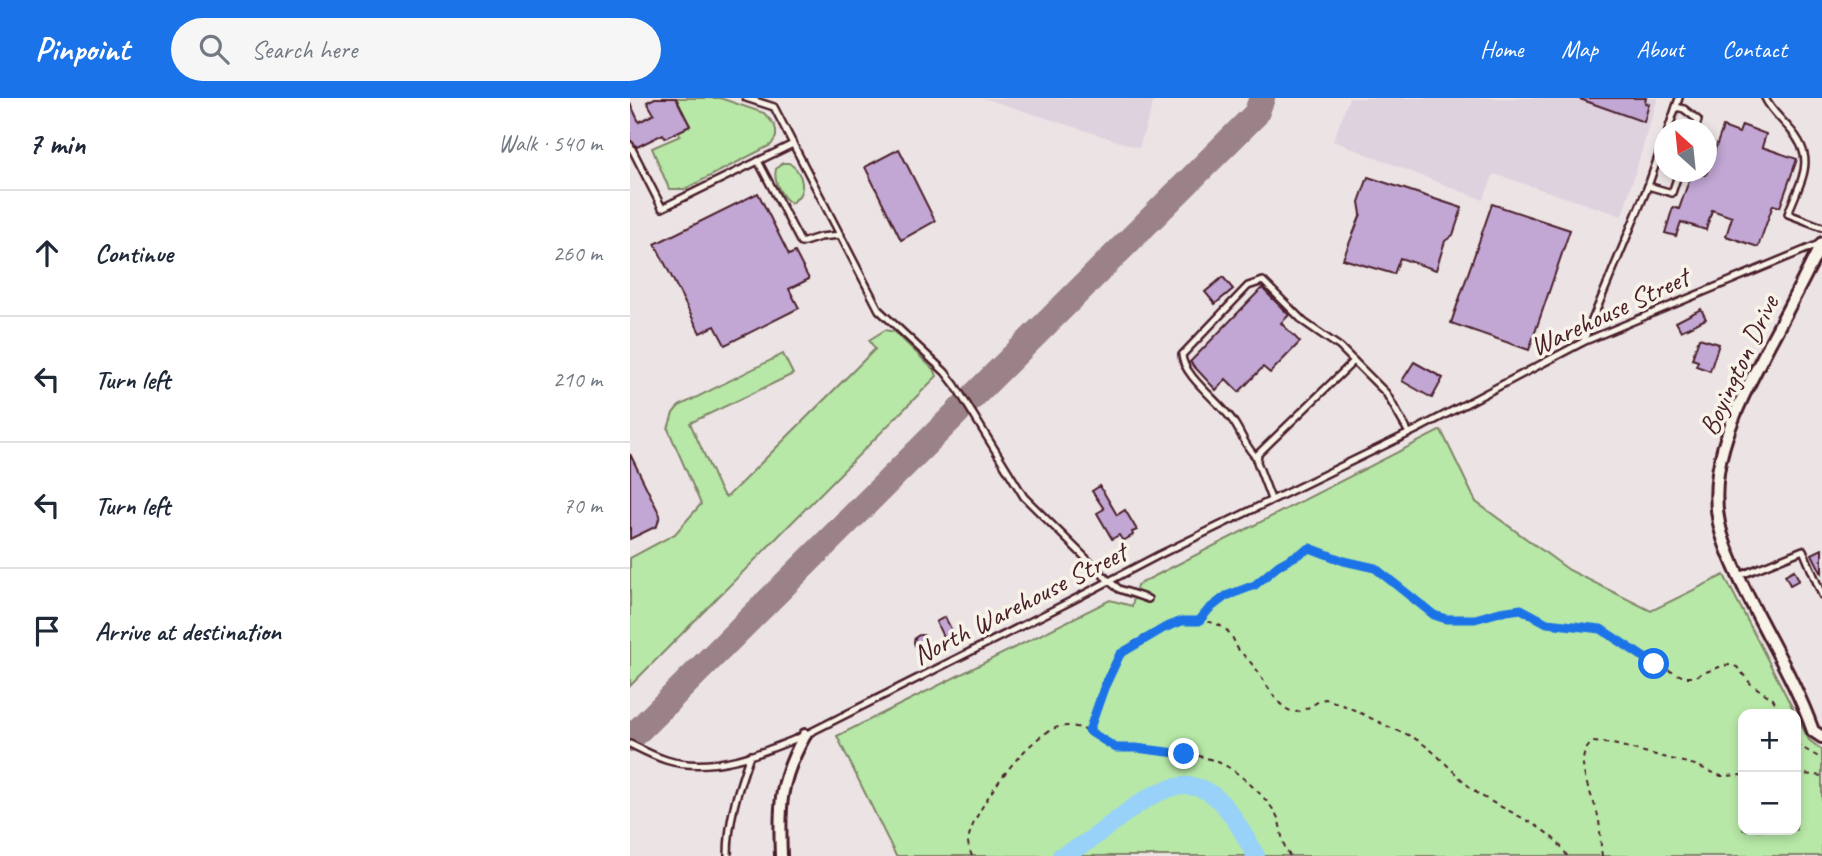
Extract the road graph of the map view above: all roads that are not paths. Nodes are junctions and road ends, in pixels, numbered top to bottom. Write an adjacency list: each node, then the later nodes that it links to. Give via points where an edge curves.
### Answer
1 (746, 98): 7 (lane, via 774,107)
2 (1679, 98): 4 (lane)
3 (1765, 98): 13 (lane, via 1802,142 1806,156 1788,214)
4 (1676, 107): 5 (lane); 6 (lane)
5 (1672, 119)
6 (1697, 119)
7 (793, 144): 9 (lane); 14 (lane)
8 (630, 145): 9 (lane, via 662,208)
9 (758, 161): 14 (lane, via 801,243)
10 (1654, 169): 12 (lane)
11 (1676, 182): 12 (lane, via 1672,192)
12 (1648, 186): 16 (lane)
13 (1822, 227)
14 (841, 235): 23 (lane, via 879,310 945,372 1031,506)
15 (1822, 243): 16 (lane, Warehouse Street); 22 (street, Boyington Drive, via 1723,445 1716,507)
16 (1584, 342): 18 (lane, Warehouse Street)
17 (1354, 361): 19 (lane, via 1385,393); 20 (lane); 20 (lane, via 1304,322 1263,281 1248,286 1182,355 1186,369 1225,410)
18 (1418, 429): 19 (lane, North Warehouse Street)
19 (1409, 433): 21 (lane, North Warehouse Street)
20 (1257, 458): 21 (lane)
21 (1271, 499): 23 (lane, North Warehouse Street)
22 (1739, 576): 24 (lane, via 1803,550); 27 (street, Boyington Drive, via 1813,731)
23 (1109, 581): 25 (lane); 26 (lane, North Warehouse Street)
24 (1822, 595)
25 (1148, 599)
26 (805, 736): 29 (lane, North Warehouse Street); 31 (street, via 784,778)
27 (1822, 737)
28 (630, 744): 29 (lane, North Warehouse Street, via 664,760 689,764)
29 (750, 755): 30 (lane, via 733,807)
30 (728, 856)
31 (781, 856)

